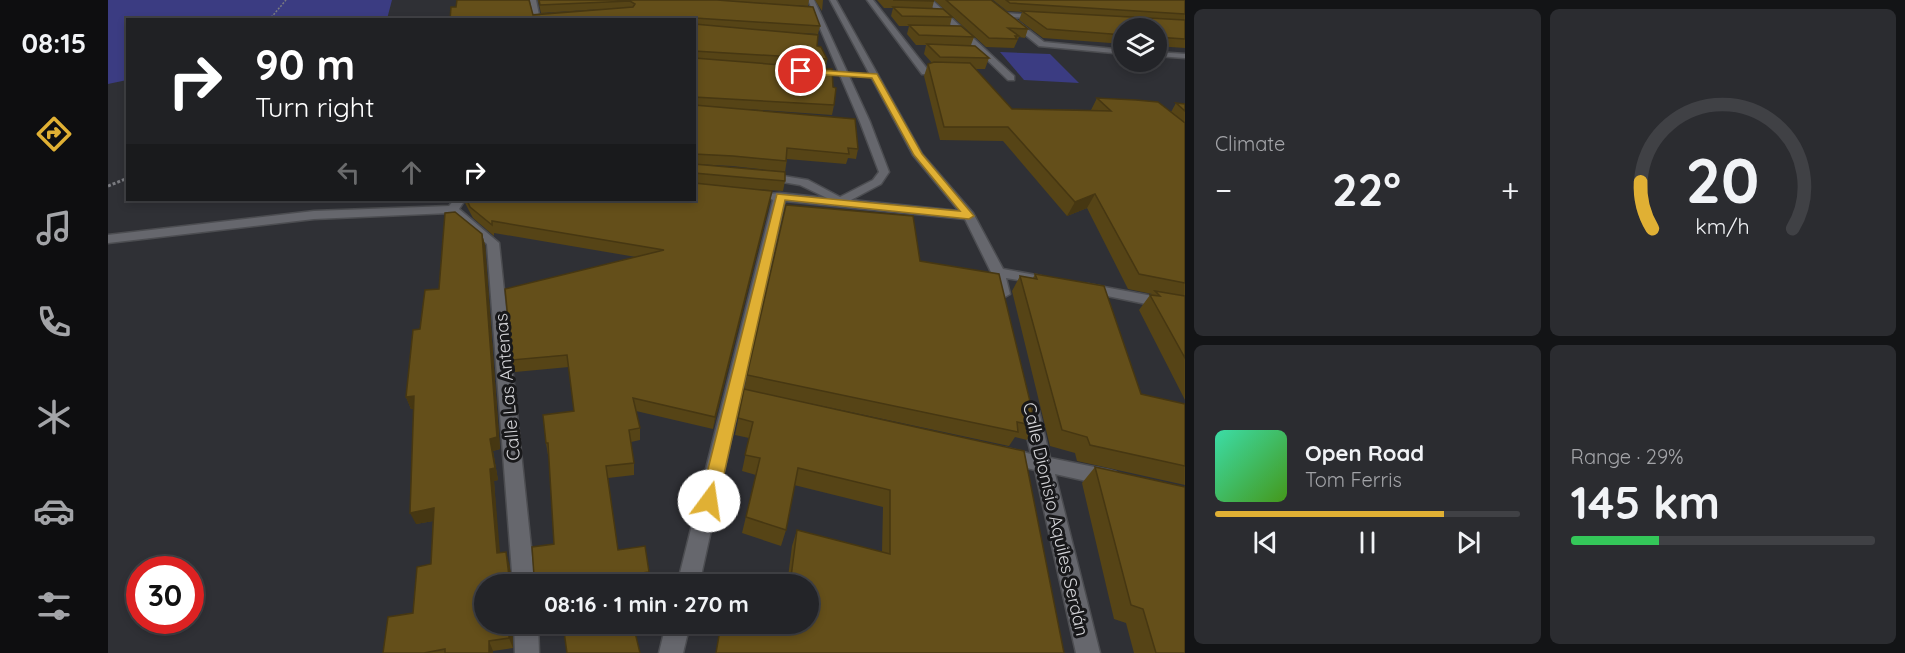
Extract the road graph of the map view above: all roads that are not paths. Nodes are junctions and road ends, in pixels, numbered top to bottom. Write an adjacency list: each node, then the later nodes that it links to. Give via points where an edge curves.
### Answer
1 (533, 0): 16 (street)
2 (810, 0): 8 (street)
3 (833, 0): 41 (street, via 869,76 918,155)
4 (870, 0): 9 (street)
5 (928, 0): 12 (street)
6 (986, 0): 13 (street)
7 (803, 9): 8 (street)
8 (815, 10): 22 (street)
9 (881, 12): 10 (street); 17 (street)
10 (891, 13)
11 (933, 14): 12 (street)
12 (943, 14): 20 (street)
13 (1004, 15): 15 (street); 26 (street, via 1042,44)
14 (548, 16): 16 (street)
15 (1049, 17)
16 (537, 18)
17 (893, 30): 18 (street); 23 (street)
18 (904, 30)
19 (950, 31): 20 (street)
20 (962, 32): 27 (street)
21 (818, 38): 22 (street)
22 (830, 39): 32 (street)
23 (909, 49): 24 (street); 30 (street)
24 (919, 50)
25 (972, 51): 27 (street)
26 (1113, 51)
27 (983, 52): 33 (street)
28 (1167, 55): 29 (street)
29 (1185, 56)
30 (925, 72)
31 (832, 73): 32 (street)
32 (848, 74): 35 (street)
33 (1011, 78)
34 (854, 121): 35 (street)
35 (865, 122): 39 (street, via 884,172 877,182)
36 (752, 175): 39 (street, via 798,179 820,187)
37 (759, 194): 38 (street)
38 (780, 196): 39 (street); 46 (street)
39 (839, 202): 41 (street)
40 (456, 204): 42 (street, via 324,214); 52 (street, Calle Las Antenas, via 493,243)
41 (969, 216): 43 (street)
42 (108, 239)
43 (998, 272): 44 (street); 45 (street)
44 (1185, 307)
45 (1008, 317)
46 (735, 396): 48 (street); 53 (street)
47 (1027, 396): 50 (street, Calle Dionisio Aquiles Serdán)
48 (780, 406)
49 (986, 451): 50 (street)
50 (1043, 464): 51 (street); 58 (street, Calle Dionisio Aquiles Serdán)
51 (1130, 483)
52 (523, 574)
53 (691, 574)
54 (526, 634): 56 (street)
55 (676, 634): 57 (street)
56 (527, 653)
57 (671, 653)
58 (1088, 653)

